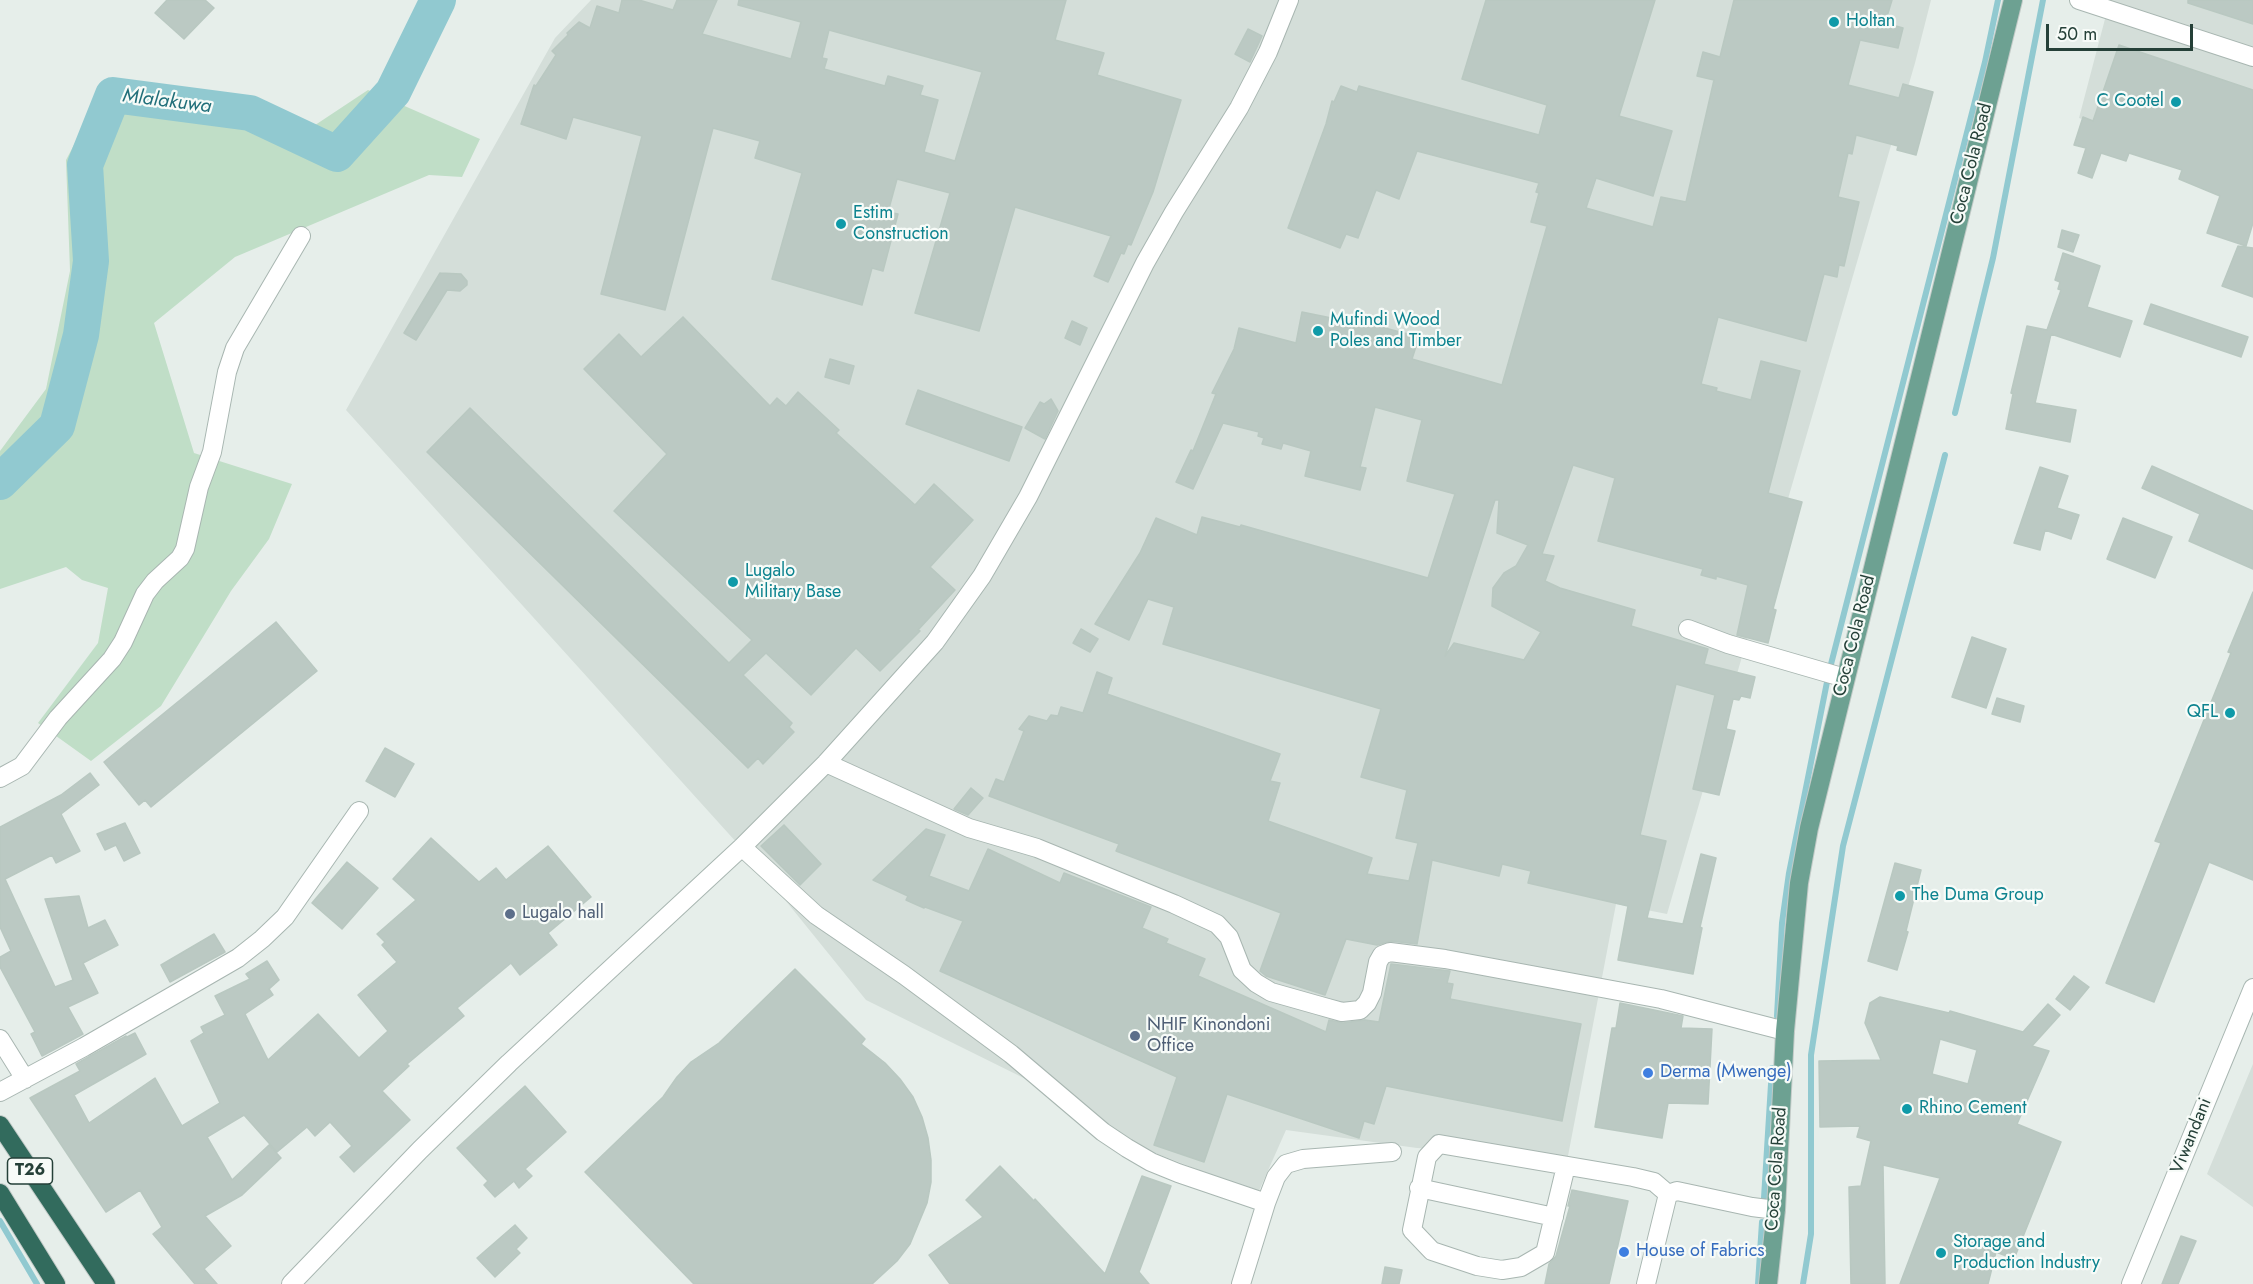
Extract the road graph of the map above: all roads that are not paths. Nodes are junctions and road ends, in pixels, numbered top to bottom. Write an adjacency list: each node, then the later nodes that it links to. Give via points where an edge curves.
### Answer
1 (1289, 0): 8 (street, via 1239,108 1145,263 1028,497 982,576 935,642)
2 (2013, 0): 7 (main road, Coca Cola Road)
3 (2079, 0): 4 (street)
4 (2253, 57)
5 (301, 236): 9 (street, via 235,348 185,549 145,594 112,659 58,718 22,766)
6 (1688, 628): 7 (street, via 1728,644)
7 (1845, 678): 13 (main road, Coca Cola Road, via 1799,883)
8 (826, 763): 11 (street); 13 (street, via 969,828 1037,848 1217,924 1229,937 1242,970 1256,983 1271,992 1342,1012 1360,1010 1367,1003 1378,962 1382,954 1390,952 1661,999)
9 (0, 778)
10 (359, 812): 15 (street, via 291,910 262,939 238,958)
11 (742, 847): 23 (street, via 816,915 1011,1054 1127,1148 1178,1173); 28 (street, via 509,1063)
12 (2253, 988): 32 (street, Viwandani)
13 (1785, 1031): 24 (main road, Coca Cola Road)
14 (0, 1039): 15 (street)
15 (25, 1079): 16 (street)
16 (0, 1092)
17 (0, 1125): 27 (highway, T26)
18 (1392, 1152): 23 (street, via 1303,1159 1286,1164)
19 (1566, 1166): 20 (street, via 1439,1144 1426,1157); 22 (street, via 1654,1182); 25 (street)
20 (1419, 1188): 25 (street); 25 (street, via 1412,1230 1432,1251 1478,1266 1502,1270 1521,1267 1545,1253)
21 (0, 1193): 26 (highway, T26)
22 (1668, 1194): 24 (street, via 1677,1191); 30 (street)
23 (1266, 1203): 29 (street)
24 (1776, 1210): 31 (main road, Coca Cola Road)
25 (1554, 1217)
26 (56, 1284)
27 (106, 1284)
28 (291, 1284)
29 (1241, 1284)
30 (1646, 1284)
31 (1768, 1284)
32 (2132, 1284)

